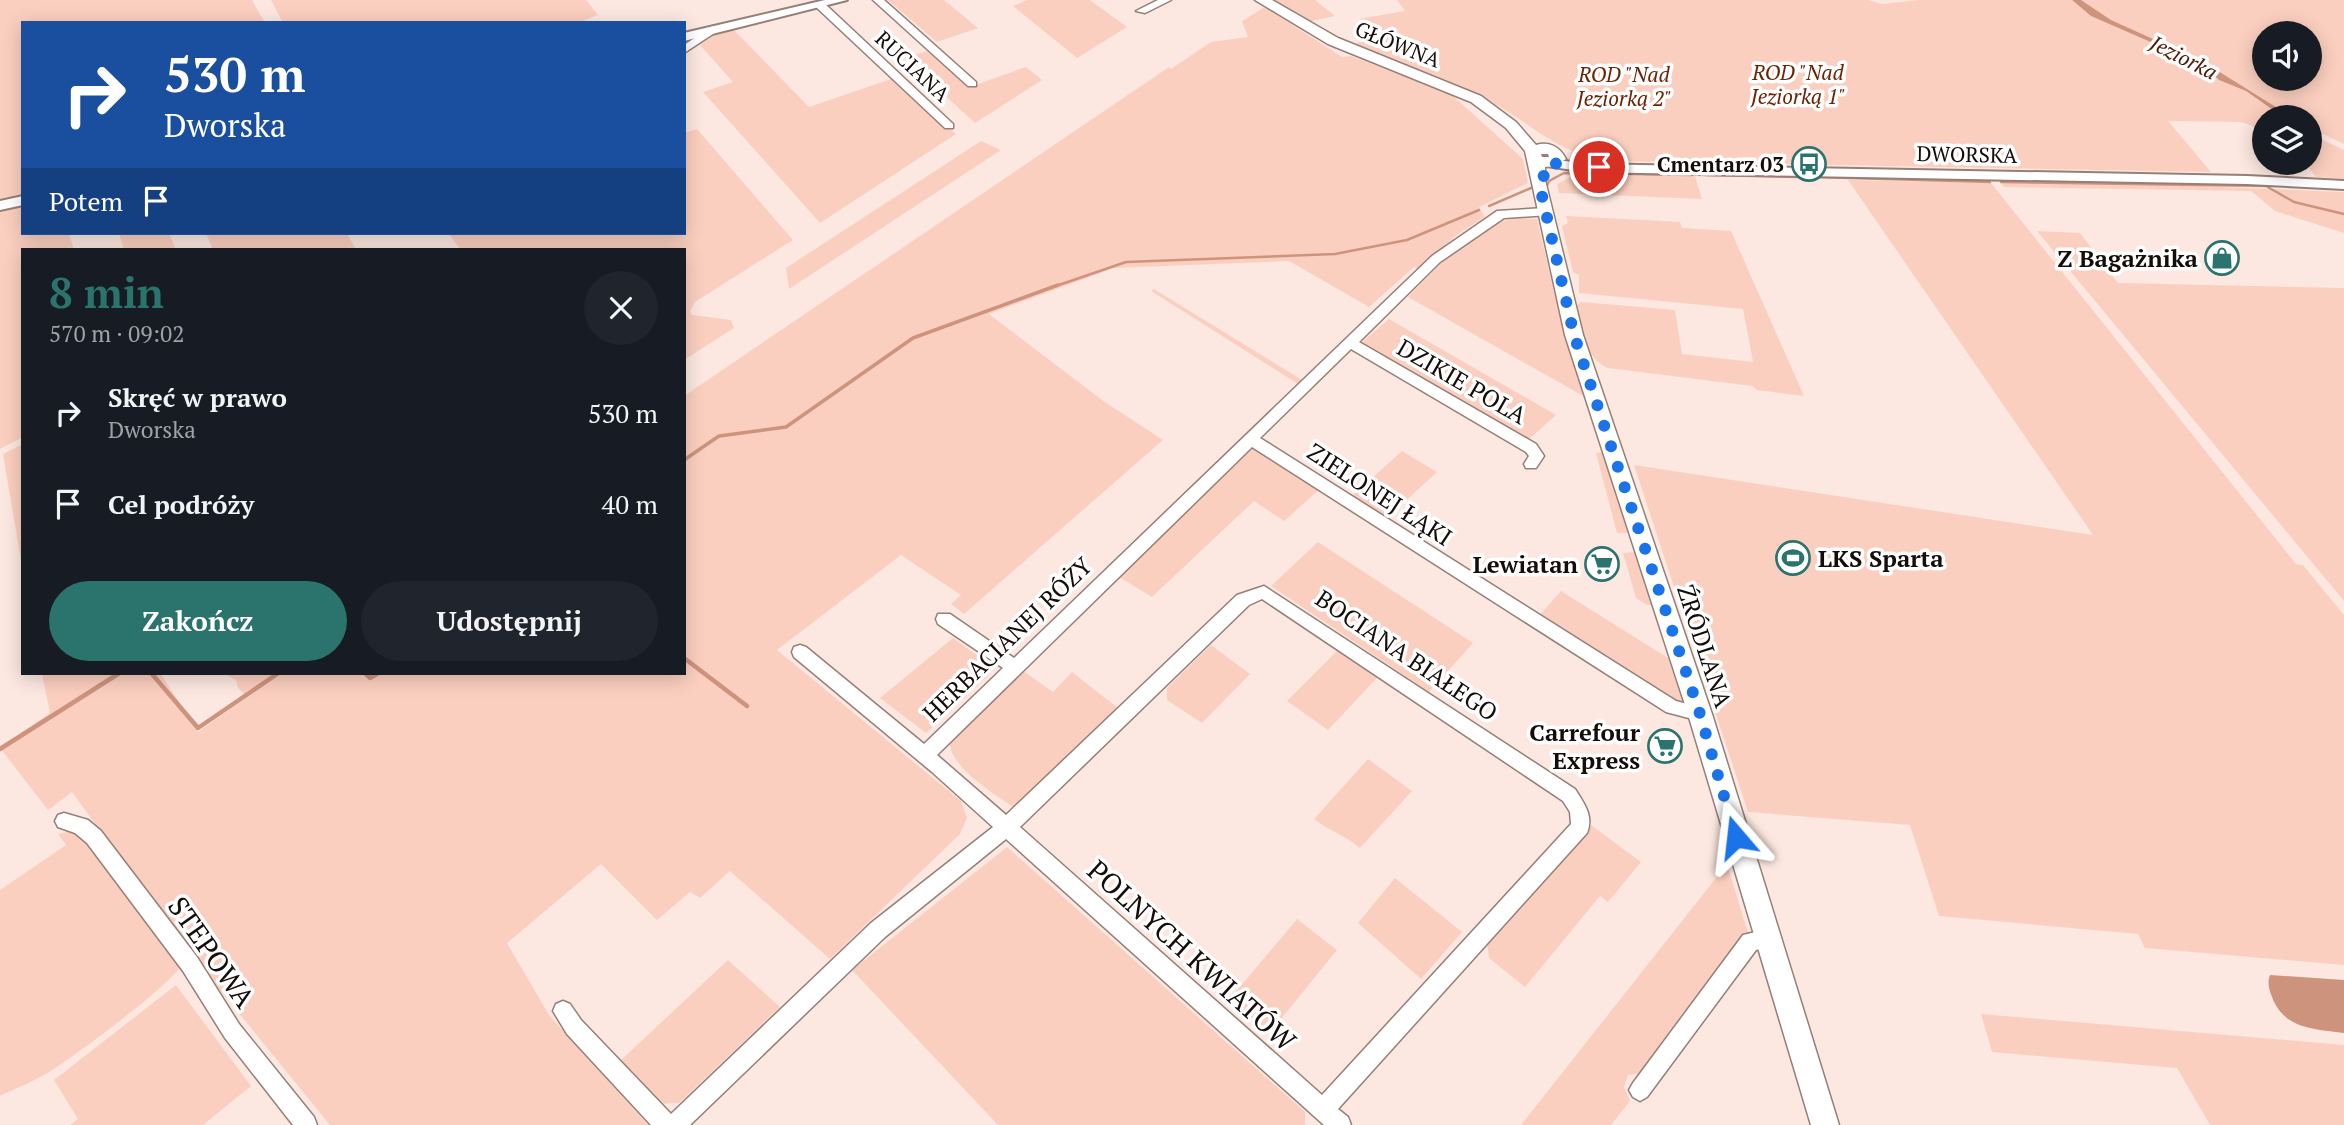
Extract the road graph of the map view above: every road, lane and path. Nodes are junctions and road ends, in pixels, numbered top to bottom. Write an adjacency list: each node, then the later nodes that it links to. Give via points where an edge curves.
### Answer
1 (841, 0): 5 (street)
2 (878, 0): 10 (street)
3 (1166, 0): 6 (street)
4 (1262, 0): 12 (main road, GŁÓWNA, via 1333,41 1476,99 1517,130)
5 (820, 5): 7 (street); 11 (street, RUCIANA)
6 (1142, 11)
7 (717, 29): 8 (street); 9 (street)
8 (686, 37)
9 (686, 49)
10 (972, 84)
11 (949, 126)
12 (1545, 161): 13 (street, DWORSKA); 17 (main road, ŹRÓDLANA)
13 (1589, 166): 14 (street, DWORSKA)
14 (2344, 185)
15 (21, 201): 16 (street)
16 (0, 206)
17 (1545, 212): 18 (street, HERBACIANEJ RÓŻY, via 1501,214 1458,241); 24 (main road, ŹRÓDLANA, via 1574,335)
18 (1351, 342): 19 (street, HERBACIANEJ RÓŻY); 20 (street, DZIKIE POLA, via 1531,448 1537,456)
19 (1251, 439): 23 (street, HERBACIANEJ RÓŻY); 24 (street, ZIELONEJ ŁĄKI, via 1672,708)
20 (1531, 464)
21 (944, 620): 23 (street)
22 (800, 652): 25 (street)
23 (1014, 667): 25 (street, HERBACIANEJ RÓŻY)
24 (1700, 714): 28 (main road, ŹRÓDLANA)
25 (925, 755): 27 (street, HERBACIANEJ RÓŻY)
26 (64, 821): 32 (street, STEPOWA, via 81,826 94,837 190,964 232,1031)
27 (1007, 827): 31 (street, POLNYCH KWIATÓW); 31 (street, BOCIANA BIAŁEGO, via 1243,600 1264,592 1569,795 1579,810 1580,827); 34 (street, via 878,930)
28 (1768, 938): 30 (street, via 1750,943); 36 (main road, ŹRÓDLANA)
29 (563, 1011): 33 (street)
30 (1640, 1090)
31 (1323, 1110): 35 (street, POLNYCH KWIATÓW)
32 (306, 1125)
33 (666, 1125)
34 (674, 1125)
35 (1340, 1125)
36 (1825, 1125)

